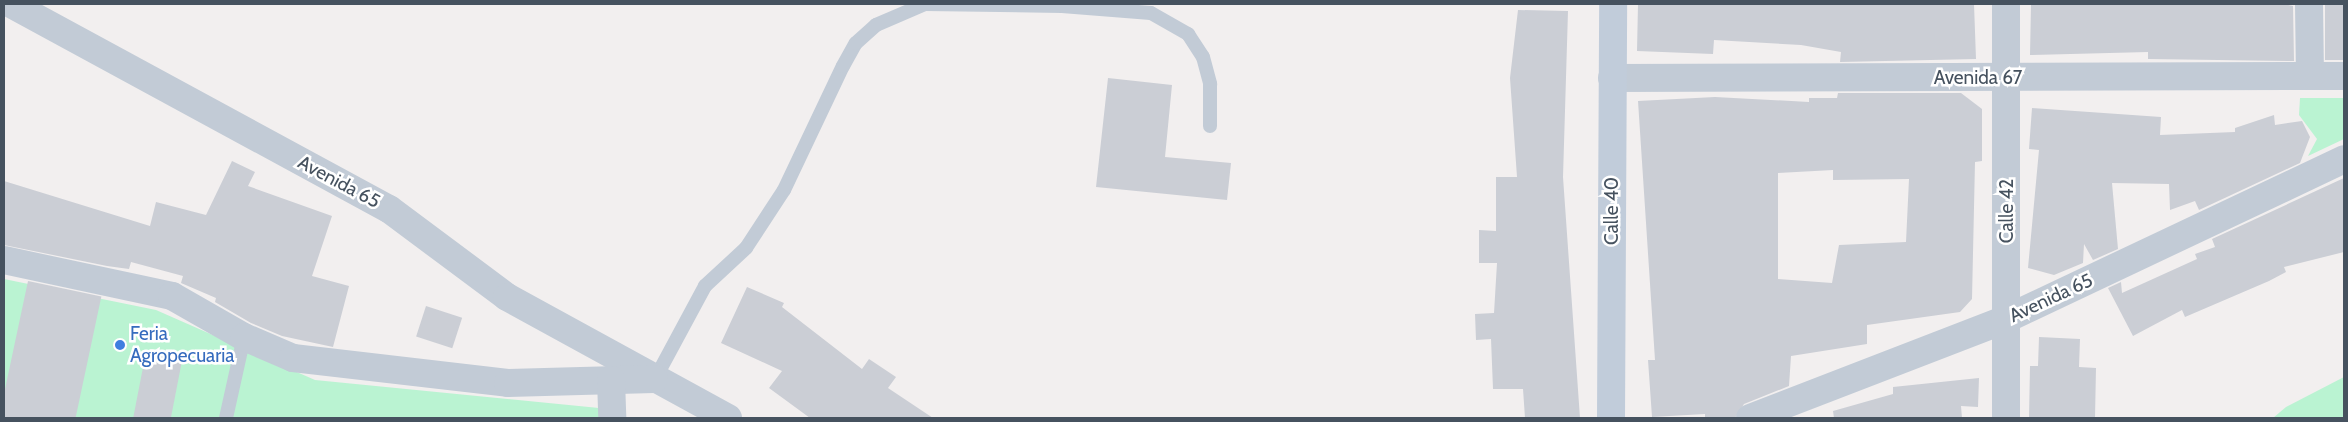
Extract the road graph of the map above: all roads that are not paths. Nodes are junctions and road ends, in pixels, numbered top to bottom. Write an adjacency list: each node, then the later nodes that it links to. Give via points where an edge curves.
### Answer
1 (11, 4): 14 (street, Avenida 65, via 389,209 507,297)
2 (1613, 4): 7 (main road, Calle 40)
3 (2006, 4): 8 (street, Calle 42)
4 (2309, 4): 5 (street)
5 (2310, 75): 6 (street, Avenida 67); 8 (street, Avenida 67)
6 (2344, 76)
7 (1612, 78): 8 (street, Avenida 67); 19 (main road, Calle 40)
8 (2007, 78): 12 (street, Calle 42)
9 (1210, 126): 14 (lane, via 1210,84 1203,57 1188,34 1151,13 1062,6 925,4 876,25 856,43 843,66 784,190 746,248 706,286)
10 (2344, 160): 12 (street, Avenida 65)
11 (4, 260): 13 (street, Avenida 65, via 172,296)
12 (2006, 319): 20 (street, Avenida 65); 21 (street, Calle 42)
13 (244, 337): 15 (street, Avenida 65, via 293,358 508,383); 16 (lane)
14 (655, 379): 15 (street, Avenida 65); 18 (street, Avenida 65)
15 (611, 380): 17 (street)
16 (226, 418)
17 (612, 418)
18 (728, 418)
19 (1611, 418)
20 (1750, 418)
21 (2006, 418)

